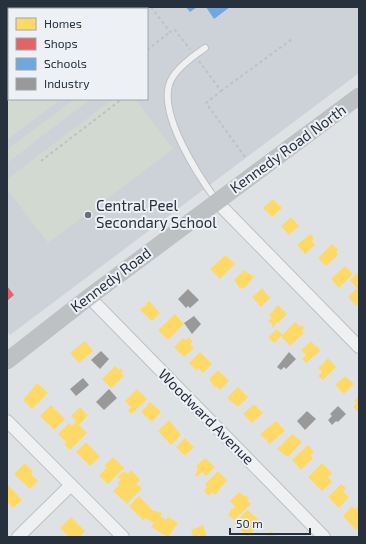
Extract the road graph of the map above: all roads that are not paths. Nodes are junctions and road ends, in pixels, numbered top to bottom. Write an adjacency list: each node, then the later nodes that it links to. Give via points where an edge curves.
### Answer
1 (206, 48): 3 (lane, via 174,75 169,84 168,98 170,114 188,158)
2 (359, 96): 3 (main road, Kennedy Road North)
3 (217, 202): 4 (main road, Kennedy Road); 5 (street)
4 (89, 297): 6 (main road, Kennedy Road); 11 (street, Woodward Avenue)
5 (359, 347)
6 (7, 361)
7 (7, 421): 8 (street)
8 (71, 485): 9 (street); 10 (street)
9 (18, 537)
10 (123, 537)
11 (324, 537)

